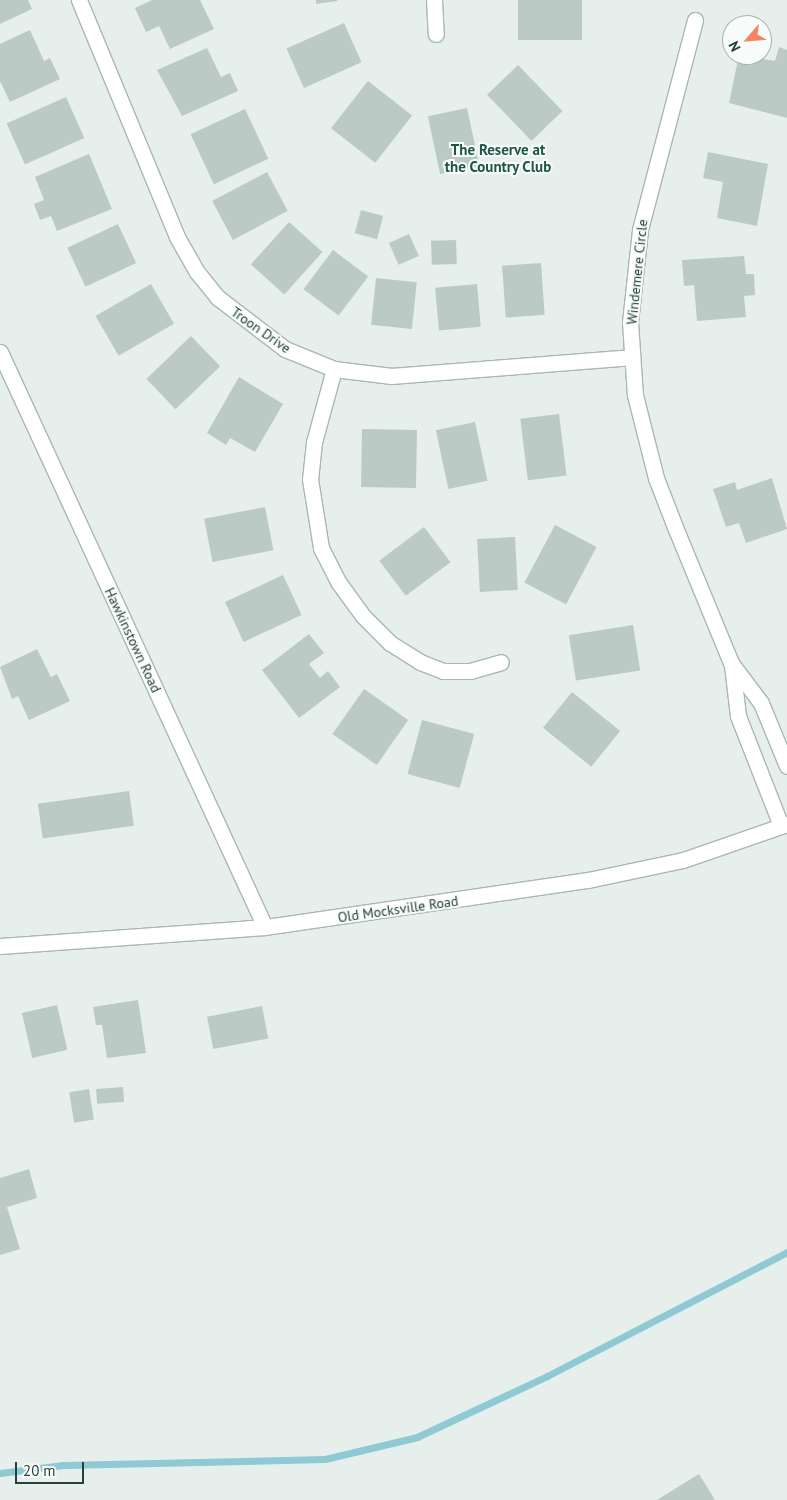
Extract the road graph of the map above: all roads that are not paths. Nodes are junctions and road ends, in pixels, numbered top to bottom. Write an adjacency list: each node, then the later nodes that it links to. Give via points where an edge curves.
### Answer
1 (79, 0): 7 (street, Troon Drive, via 177,237 197,272 216,297 249,325 285,349)
2 (434, 0): 4 (street)
3 (695, 20): 6 (street, Windemere Circle, via 640,230 630,322)
4 (436, 34)
5 (0, 352): 12 (street, Hawkinstown Road)
6 (632, 357): 7 (street, Troon Drive, via 435,376); 9 (street, Windemere Circle, via 635,395 656,478)
7 (334, 369): 8 (street, via 314,442 310,479 321,548 339,583 363,616 390,643 420,662 443,671 470,671)
8 (501, 662)
9 (731, 663): 10 (street, Windemere Circle, via 761,703); 11 (street, Windemere Circle, via 738,716)
10 (787, 766)
11 (784, 825): 12 (street, Old Mocksville Road, via 682,860 588,880)
12 (265, 928): 13 (street, Old Mocksville Road)
13 (0, 946)

